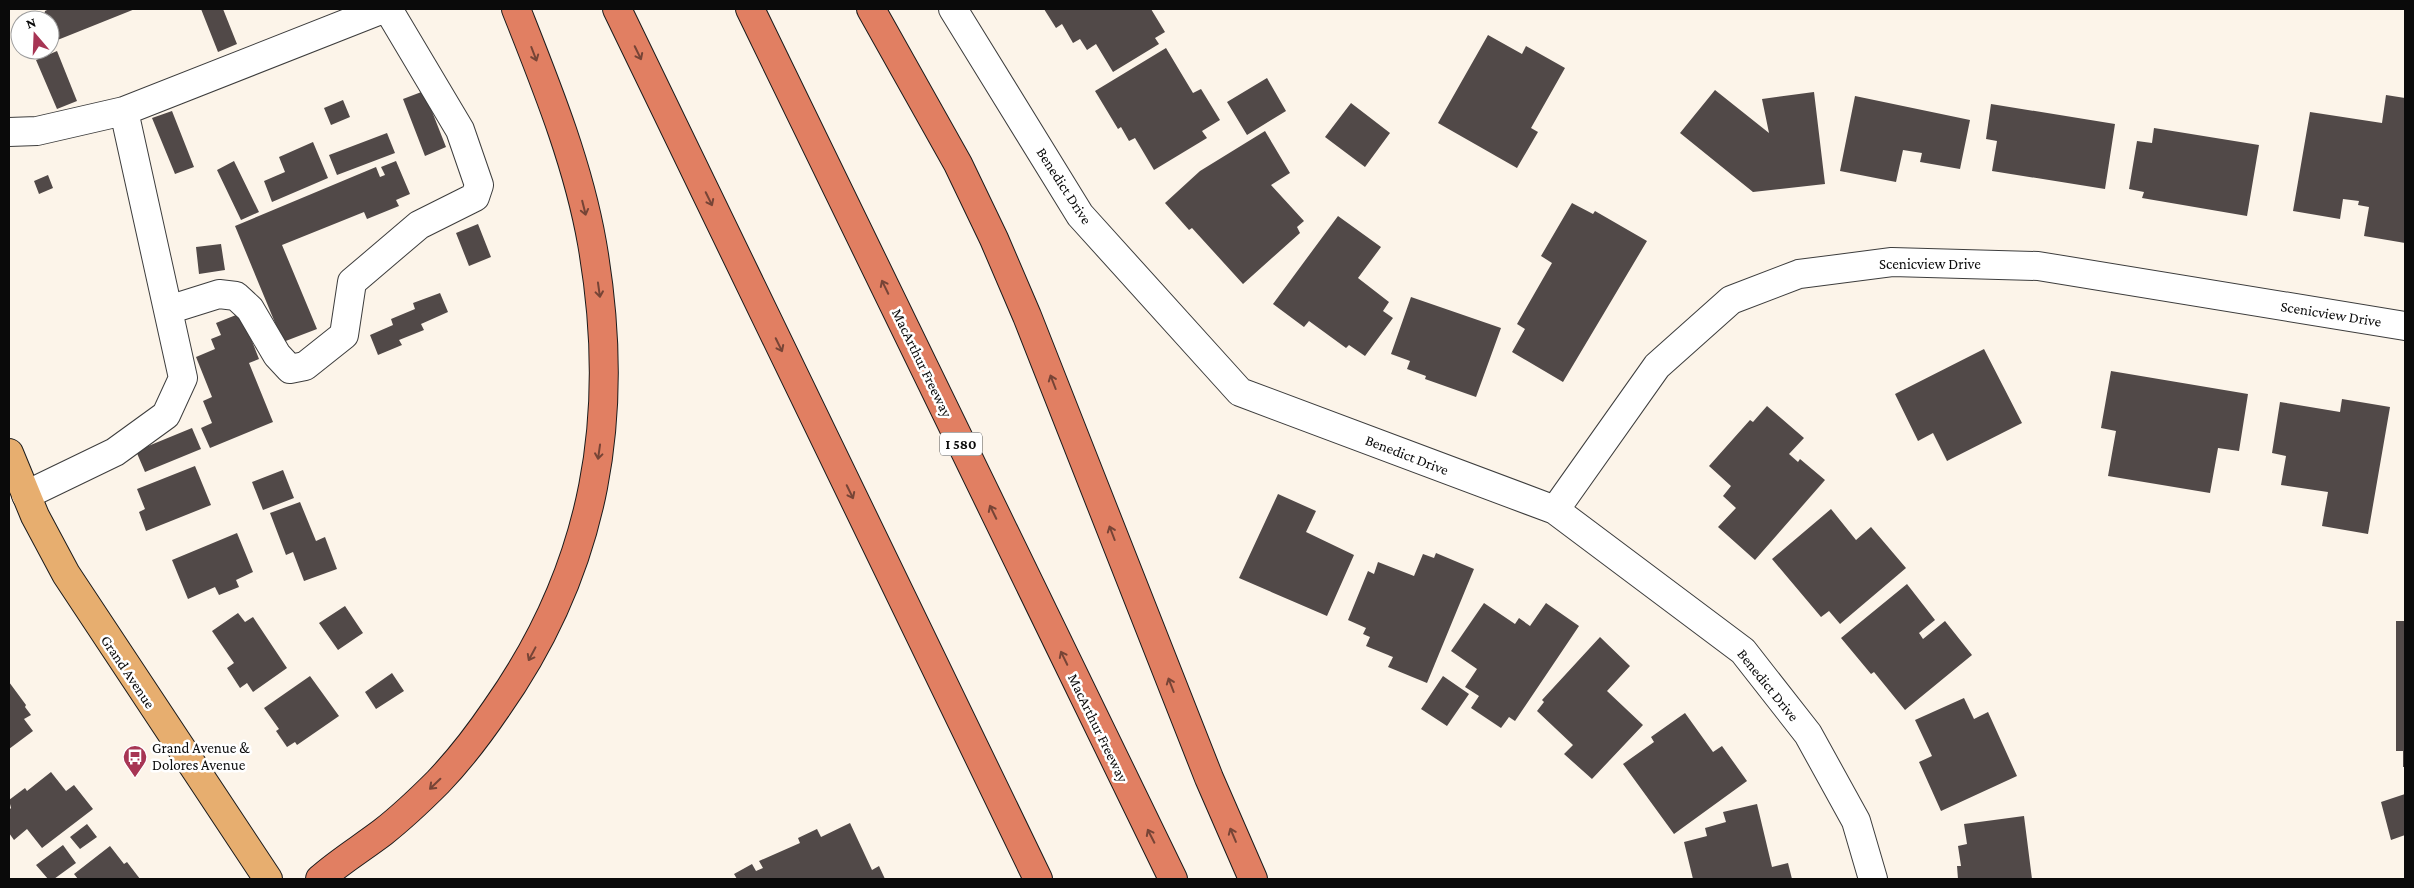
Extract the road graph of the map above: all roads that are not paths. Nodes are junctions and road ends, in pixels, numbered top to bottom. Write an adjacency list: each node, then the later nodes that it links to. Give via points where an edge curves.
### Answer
1 (383, 9): 8 (street)
2 (388, 9): 10 (street, via 460,130 479,184 475,197 419,225 352,282 344,336 306,366 290,369 277,356 250,309 236,296 219,294)
3 (516, 9): 16 (highway, one-way to 16, via 560,124 592,242 605,362 603,420 594,483 577,553 554,611 523,670 482,729 438,782 385,830)
4 (617, 9): 17 (highway, one-way to 17)
5 (750, 9): 18 (highway, MacArthur Freeway / I 580, one-way to 5)
6 (870, 9): 19 (highway, one-way to 6, via 1198,752 994,239 958,164)
7 (953, 9): 14 (street, Benedict Drive, via 1080,215 1240,392)
8 (124, 111): 9 (street, via 37,131); 10 (street)
9 (9, 132)
10 (168, 310): 13 (street, via 183,378 166,415 115,452)
11 (2405, 326): 14 (street, Scenicview Drive, via 2038,266 1892,262 1798,274 1731,300 1657,366)
12 (9, 453): 13 (main road, Grand Avenue)
13 (26, 495): 15 (main road, Grand Avenue, via 66,574 95,622)
14 (1554, 510): 20 (street, Benedict Drive, via 1742,651 1808,734 1856,820)
15 (268, 879)
16 (320, 879)
17 (1038, 879)
18 (1173, 879)
19 (1253, 879)
20 (1873, 879)

